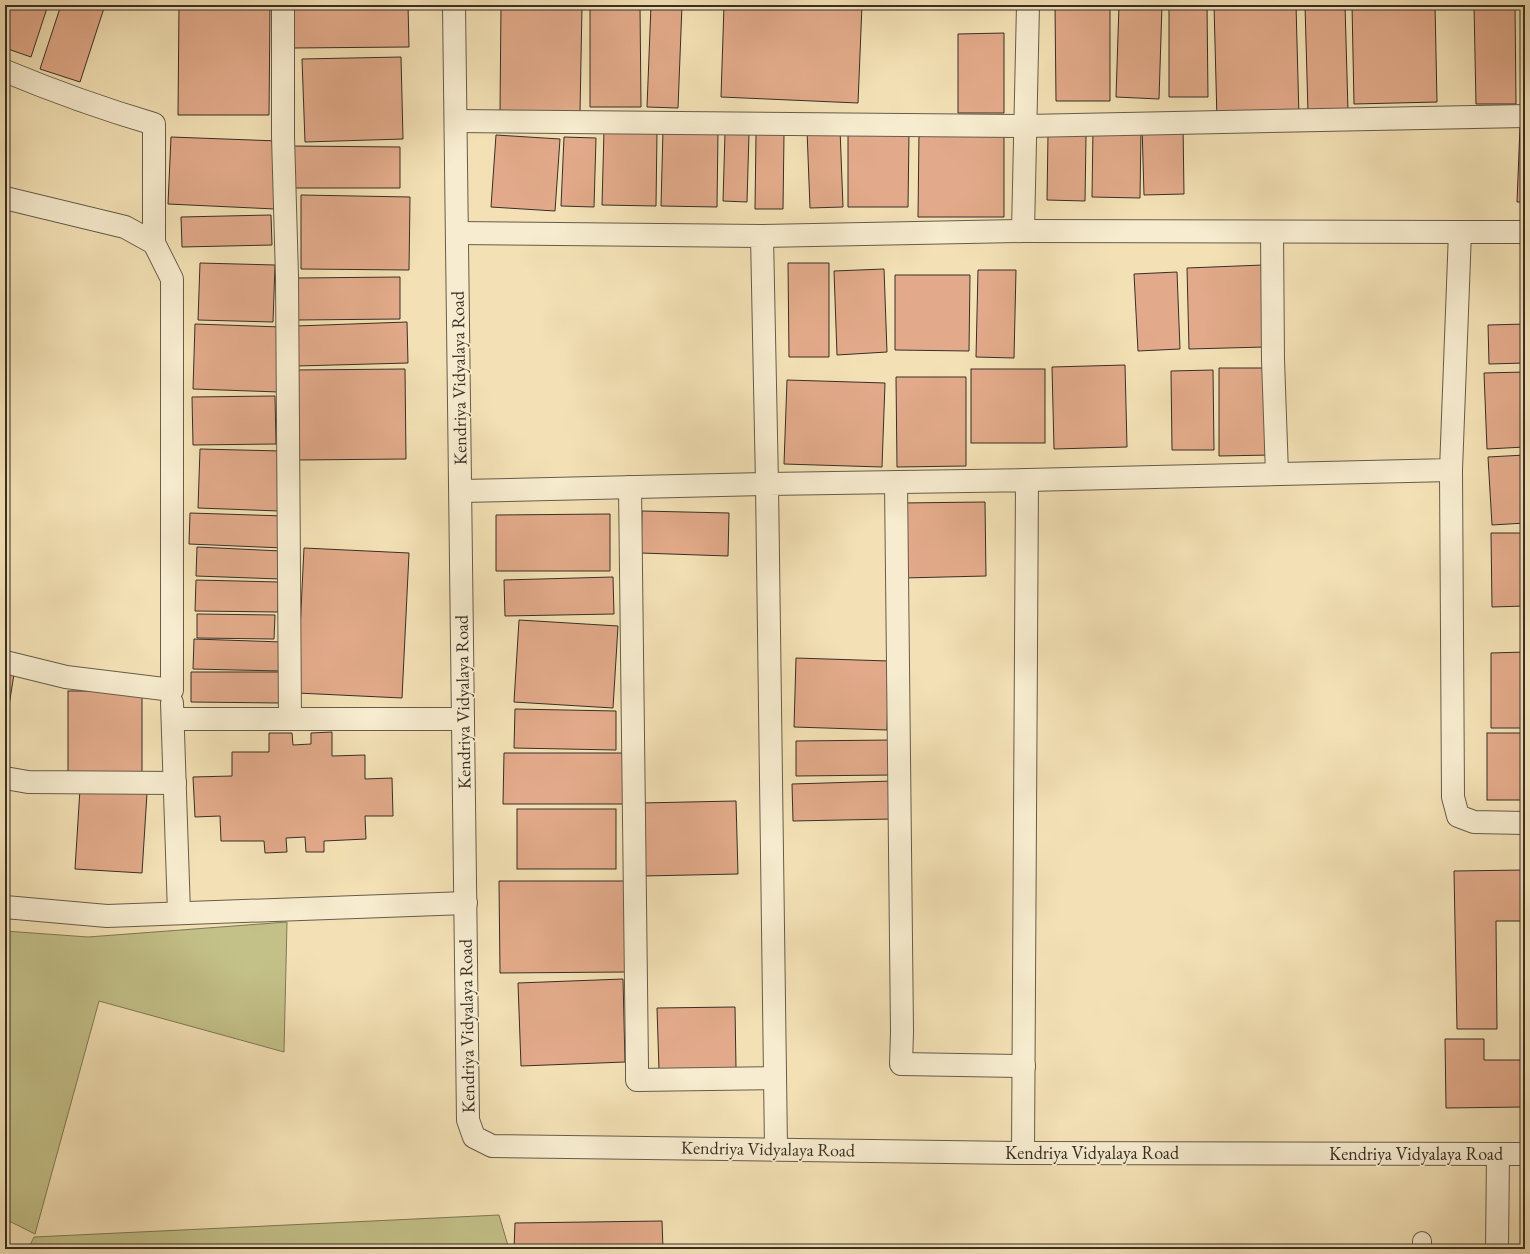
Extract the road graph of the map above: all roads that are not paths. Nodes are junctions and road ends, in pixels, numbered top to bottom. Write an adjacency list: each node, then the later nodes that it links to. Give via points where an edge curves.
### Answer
1 (283, 5): 26 (street)
2 (454, 5): 6 (street, Kendriya Vidyalaya Road)
3 (1028, 5): 7 (street)
4 (5, 71): 15 (street, via 154,124)
5 (1525, 116): 7 (street)
6 (456, 121): 7 (street); 13 (street, Kendriya Vidyalaya Road)
7 (1026, 126): 9 (street)
8 (5, 198): 15 (street, via 125,227)
9 (1023, 231): 10 (street); 14 (street)
10 (1272, 232): 11 (street); 17 (street, via 1273,360)
11 (1460, 232): 12 (street); 16 (street)
12 (1525, 232)
13 (457, 233): 14 (street); 22 (street, Kendriya Vidyalaya Road)
14 (762, 236): 20 (street)
15 (154, 243): 24 (street, via 172,279)
16 (1451, 470): 17 (street); 30 (street, via 1453,798 1458,816 1474,822)
17 (1278, 474): 18 (street)
18 (1027, 480): 19 (street); 34 (street)
19 (896, 482): 20 (street); 34 (street, via 901,1064)
20 (767, 484): 21 (street); 35 (street)
21 (630, 487): 22 (street); 35 (street, via 638,1067 636,1080)
22 (461, 491): 27 (street, Kendriya Vidyalaya Road)
23 (5, 662): 24 (street, via 66,677)
24 (172, 690): 25 (street)
25 (173, 718): 26 (street); 29 (street)
26 (290, 719): 27 (street)
27 (463, 719): 31 (street, Kendriya Vidyalaya Road)
28 (5, 778): 29 (street, via 28,782)
29 (175, 783): 33 (street)
30 (1525, 823)
31 (466, 903): 33 (street); 36 (street, Kendriya Vidyalaya Road, via 468,1120 474,1137 492,1146)
32 (5, 907): 33 (street, via 106,916)
33 (179, 913)
34 (1024, 1066): 37 (street)
35 (775, 1078): 36 (street)
36 (776, 1149): 37 (street, Kendriya Vidyalaya Road)
37 (1024, 1153): 38 (street, Kendriya Vidyalaya Road)
38 (1498, 1154): 39 (street, Kendriya Vidyalaya Road); 40 (street)
39 (1525, 1154)
40 (1497, 1249)

